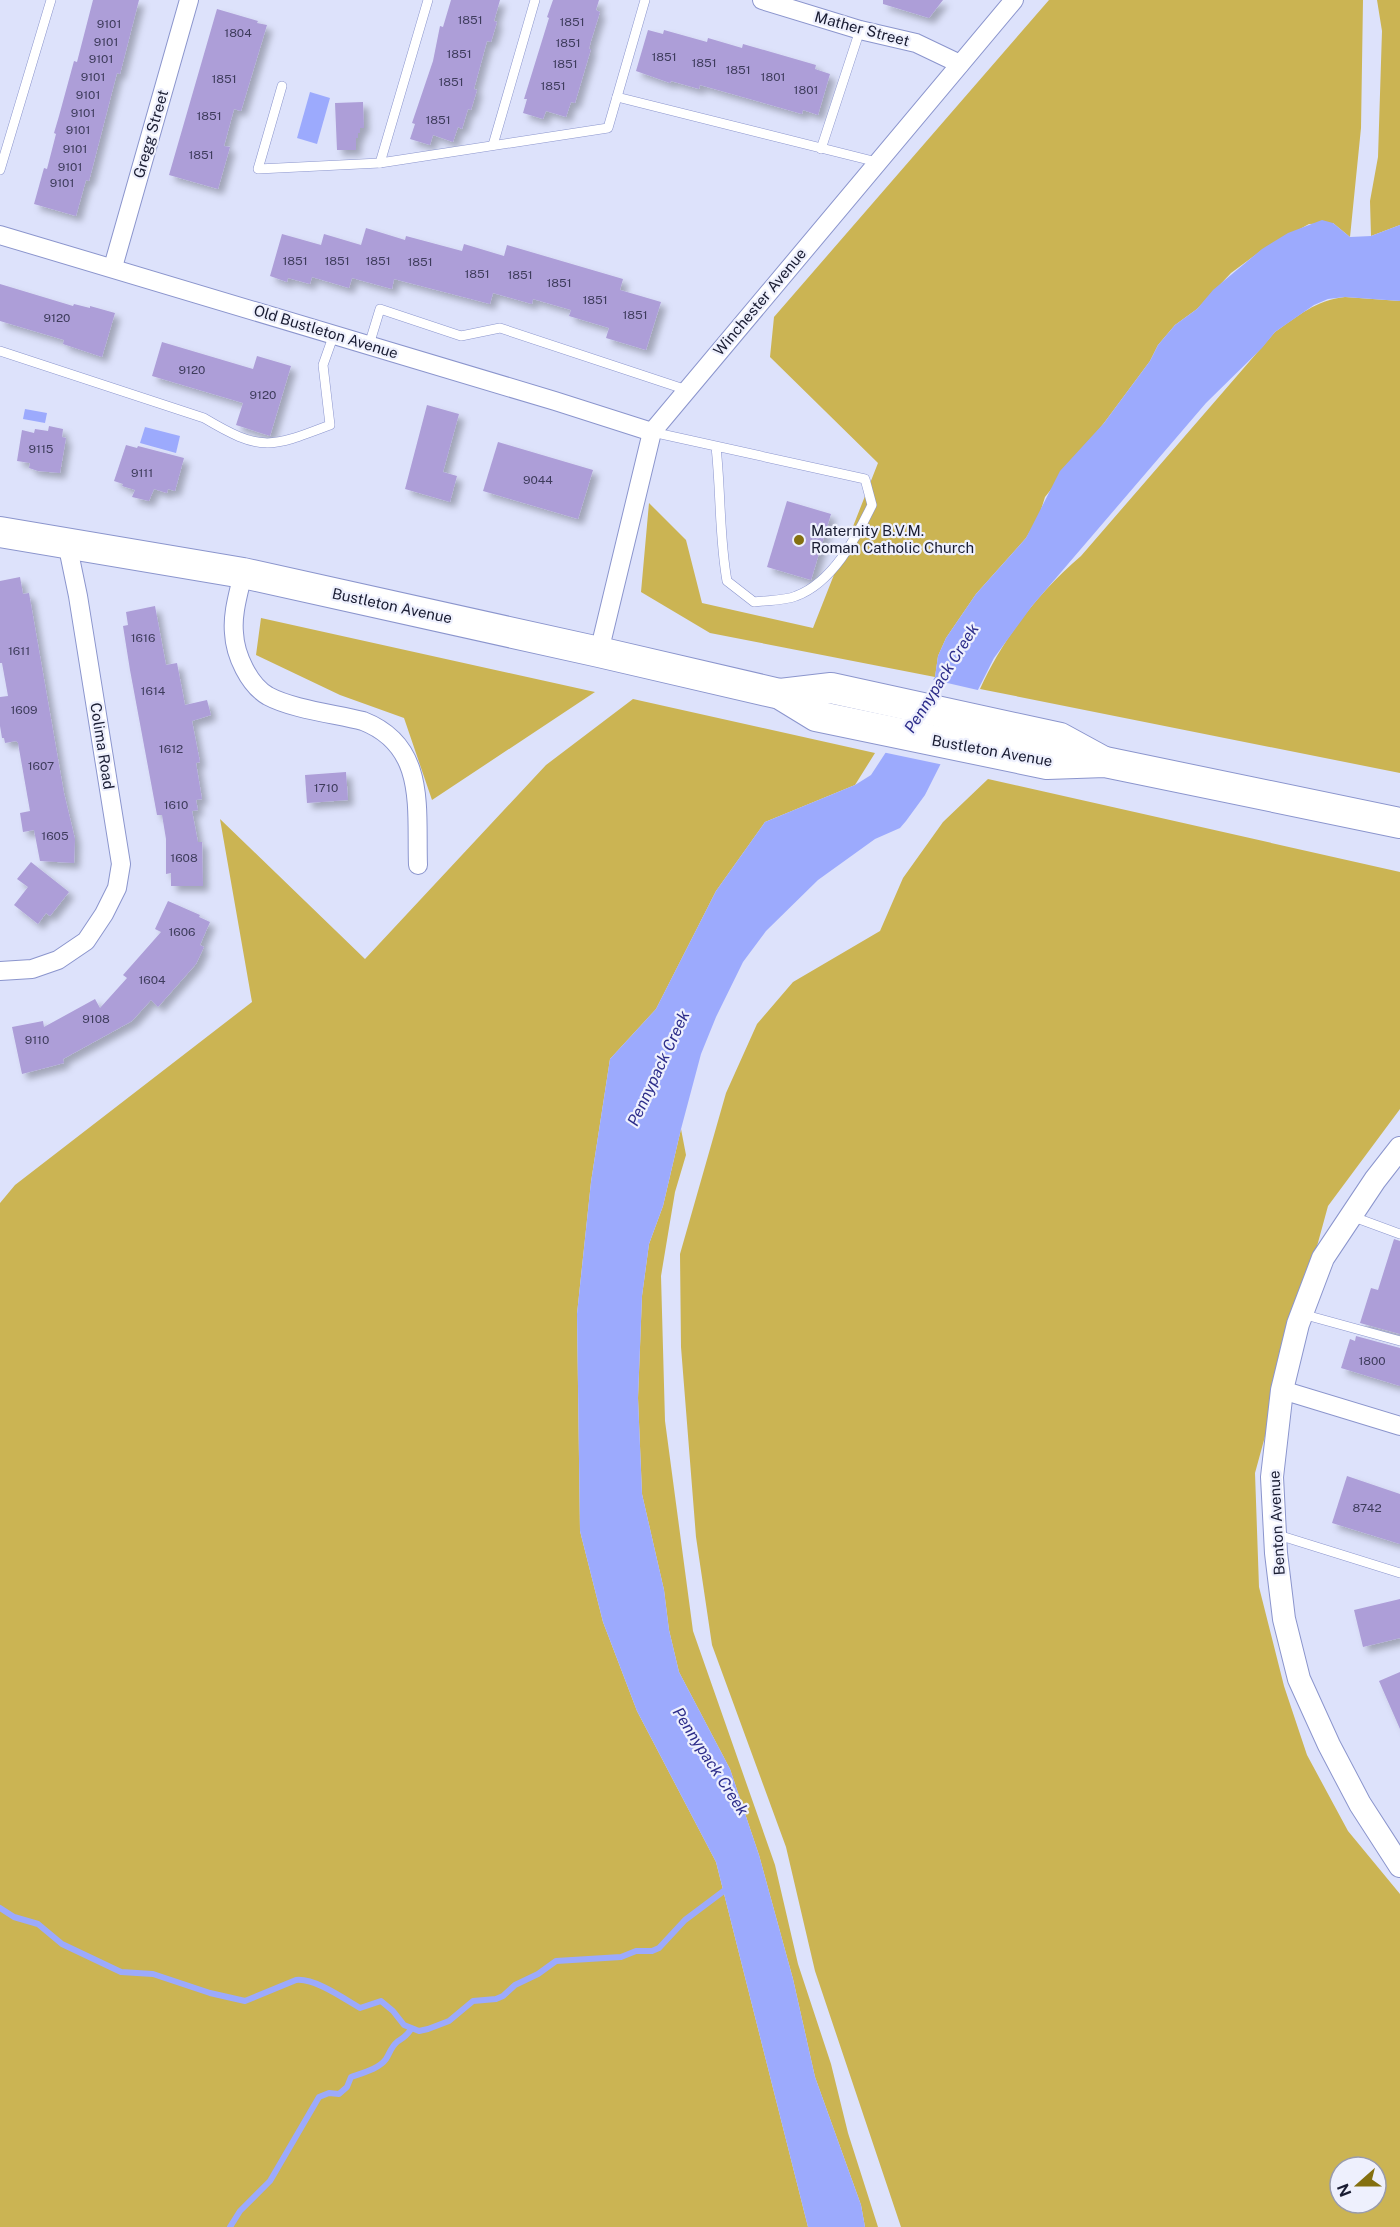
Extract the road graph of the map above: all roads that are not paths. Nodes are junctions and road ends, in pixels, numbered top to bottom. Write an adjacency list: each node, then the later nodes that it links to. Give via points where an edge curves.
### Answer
1 (51, 0): 16 (lane)
2 (189, 0): 18 (street, Gregg Street)
3 (428, 0): 15 (lane)
4 (535, 0): 12 (lane)
5 (645, 0): 11 (lane)
6 (762, 0): 8 (street, Mather Street)
7 (1014, 0): 9 (street, Winchester Avenue)
8 (860, 30): 9 (street, Mather Street, via 916,43); 13 (lane)
9 (960, 64): 14 (street, Winchester Avenue)
10 (282, 86): 15 (lane, via 258,169)
11 (617, 97): 12 (lane, via 608,128); 13 (lane)
12 (493, 145): 15 (lane)
13 (821, 148): 14 (lane)
14 (877, 162): 22 (street, Winchester Avenue)
15 (380, 163)
16 (0, 170)
17 (0, 235): 18 (street, Old Bustleton Avenue)
18 (113, 267): 19 (street, Old Bustleton Avenue)
19 (334, 334): 20 (street, Old Bustleton Avenue); 21 (lane, via 323,365 330,425 285,442 260,444 233,436 204,418)
20 (369, 345): 22 (lane, via 380,309 461,336 500,328); 23 (street, Old Bustleton Avenue)
21 (0, 351)
22 (687, 390): 23 (street, Winchester Avenue)
23 (652, 432): 24 (lane); 28 (street, Winchester Avenue)
24 (716, 447): 24 (lane, via 865,479 872,505 854,542 820,582 795,597 754,602 727,580 721,550)
25 (0, 532): 26 (main road, Bustleton Avenue)
26 (67, 543): 27 (main road, Bustleton Avenue); 33 (street, Colima Road, via 121,864 117,888 86,941 58,960 32,969)
27 (243, 573): 28 (main road, Bustleton Avenue); 32 (street, via 233,633 247,674 266,695 280,702 363,721 395,741 411,766 416,784)
28 (599, 652): 29 (main road, Bustleton Avenue)
29 (780, 694): 30 (main road, Bustleton Avenue, via 816,716 1047,764); 30 (main road, Bustleton Avenue, via 831,688 1060,738)
30 (1105, 762): 31 (main road, Bustleton Avenue)
31 (1400, 823)
32 (418, 866)
33 (0, 971)
34 (1400, 1148): 35 (street, Benton Avenue)
35 (1351, 1216): 36 (lane); 37 (street, Benton Avenue, via 1323,1258)
36 (1400, 1234)
37 (1302, 1314): 38 (lane); 39 (street, Benton Avenue)
38 (1400, 1341)
39 (1282, 1390): 40 (street); 41 (street, Benton Avenue, via 1272,1477)
40 (1400, 1426)
41 (1275, 1534): 42 (lane); 43 (street, Benton Avenue, via 1284,1619 1299,1679 1360,1804)
42 (1400, 1572)
43 (1400, 1866)

